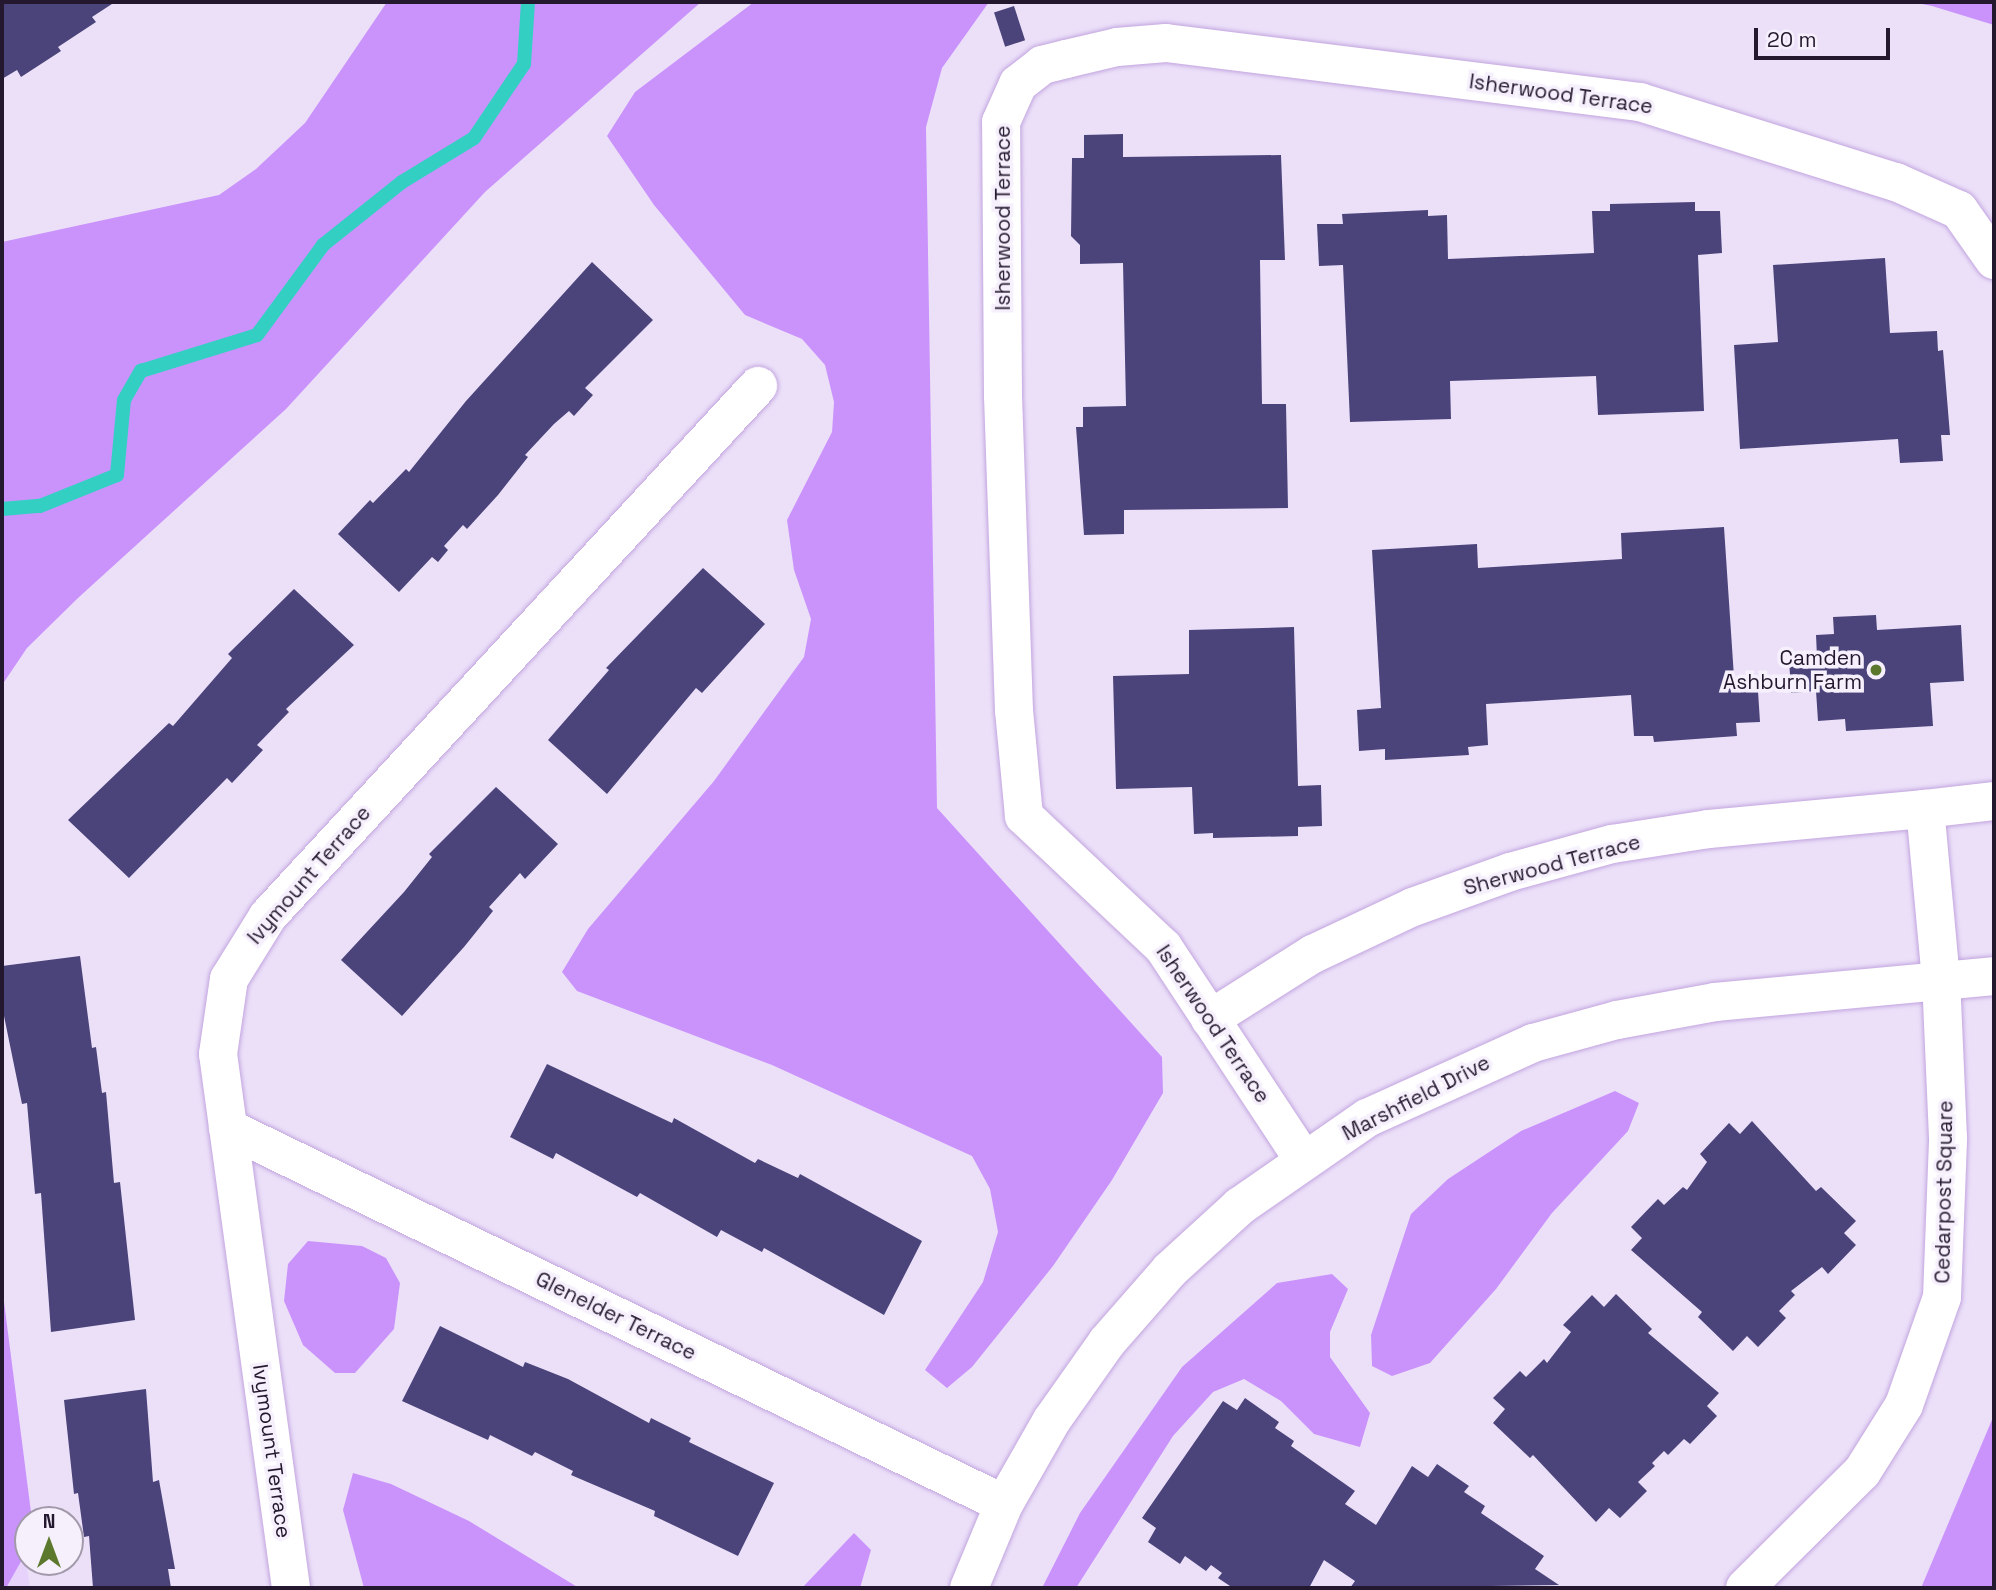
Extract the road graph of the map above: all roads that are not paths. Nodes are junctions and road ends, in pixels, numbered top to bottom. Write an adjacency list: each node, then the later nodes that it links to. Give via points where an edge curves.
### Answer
1 (1994, 260): 7 (street, Isherwood Terrace, via 1959,210 1896,182 1640,102 1166,44 1117,47 1042,65 1018,84 1001,122 1003,396 1014,711 1024,816 1163,947)
2 (758, 386): 8 (street, Ivymount Terrace, via 246,946 229,979 220,1016 218,1054)
3 (1994, 800): 4 (street)
4 (1925, 809): 6 (street); 7 (street, Sherwood Terrace, via 1709,829 1612,844 1510,872 1413,907 1313,954)
5 (1994, 976): 6 (street, Marshfield Drive)
6 (1941, 980): 9 (street, Marshfield Drive, via 1715,1002 1616,1020 1533,1043 1367,1118); 13 (street, Cedarpost Square, via 1948,1138 1942,1297 1904,1405 1862,1472)
7 (1210, 1018): 9 (street, Isherwood Terrace)
8 (228, 1128): 10 (street, Glenelder Terrace); 11 (street, Ivymount Terrace)
9 (1303, 1159): 10 (street, Marshfield Drive, via 1240,1206 1170,1270 1116,1332 1052,1420)
10 (1004, 1504): 12 (street, Marshfield Drive)
11 (291, 1588)
12 (969, 1588)
13 (1745, 1588)

